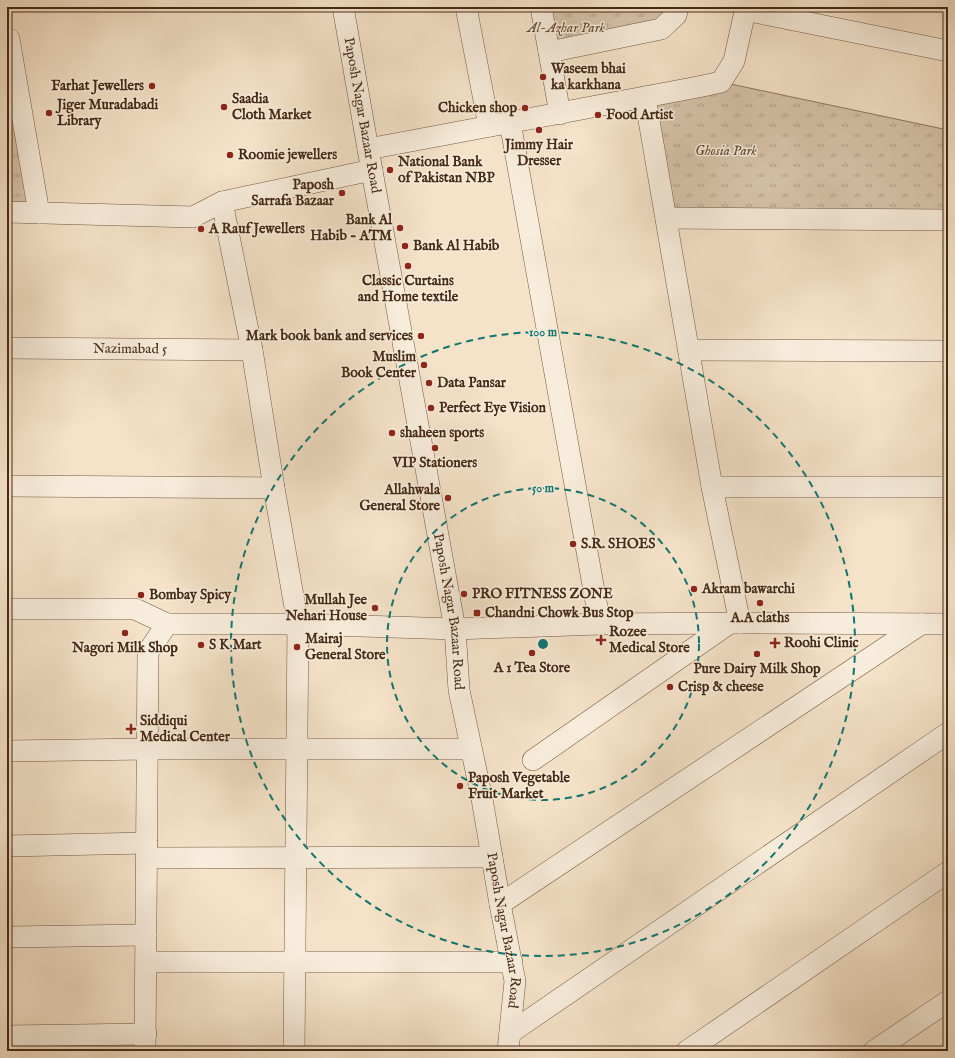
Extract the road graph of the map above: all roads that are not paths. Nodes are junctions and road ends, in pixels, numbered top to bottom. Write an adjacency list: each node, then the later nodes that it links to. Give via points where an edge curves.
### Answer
1 (343, 7): 13 (street, Paposh Nagar Bazaar Road)
2 (466, 7): 12 (street)
3 (541, 7): 8 (street)
4 (678, 7): 8 (street, via 676,15 662,29)
5 (746, 8): 7 (street); 9 (street, via 734,61 721,82)
6 (7, 38): 17 (street)
7 (948, 51)
8 (549, 52): 10 (street)
9 (645, 97): 10 (street); 18 (street)
10 (560, 114): 11 (street)
11 (510, 122): 12 (street); 32 (street)
12 (489, 126): 13 (street)
13 (368, 149): 14 (street, Paposh Nagar Bazaar Road)
14 (372, 170): 15 (street); 35 (street, Paposh Nagar Bazaar Road)
15 (222, 202): 17 (street, via 193,217); 21 (street)
16 (7, 212): 17 (street)
17 (39, 213)
18 (666, 218): 19 (street); 22 (street)
19 (948, 220)
20 (7, 348): 21 (street, Nazimabad 5)
21 (252, 350): 26 (street)
22 (688, 350): 23 (street); 25 (street)
23 (948, 351)
24 (7, 486): 26 (street)
25 (712, 487): 27 (street); 29 (street)
26 (274, 488): 31 (street)
27 (948, 488)
28 (7, 610): 30 (street, via 135,609)
29 (735, 623): 32 (street); 33 (street); 41 (street)
30 (167, 624): 31 (street); 37 (street, via 148,652)
31 (298, 624): 35 (street); 38 (street)
32 (600, 624): 35 (street)
33 (921, 624): 34 (street); 47 (street)
34 (948, 624)
35 (455, 629): 39 (street, Paposh Nagar Bazaar Road, via 459,690)
36 (948, 733): 55 (street)
37 (148, 749): 38 (street); 40 (street); 43 (street)
38 (297, 749): 39 (street); 45 (street)
39 (471, 749): 44 (street, Paposh Nagar Bazaar Road)
40 (7, 751)
41 (533, 760)
42 (7, 846): 43 (street)
43 (147, 850): 45 (street); 48 (street)
44 (492, 857): 45 (street); 47 (street, Paposh Nagar Bazaar Road)
45 (296, 858): 51 (street)
46 (948, 872): 58 (street)
47 (500, 904): 52 (street, Paposh Nagar Bazaar Road)
48 (146, 935): 49 (street); 50 (street)
49 (7, 937)
50 (146, 962): 51 (street); 56 (street)
51 (295, 962): 52 (street); 57 (street)
52 (512, 962): 55 (street, Paposh Nagar Bazaar Road, via 515,981)
53 (948, 1001): 59 (street)
54 (7, 1036): 56 (street)
55 (509, 1042)
56 (146, 1043)
57 (294, 1051)
58 (687, 1051)
59 (874, 1051)

